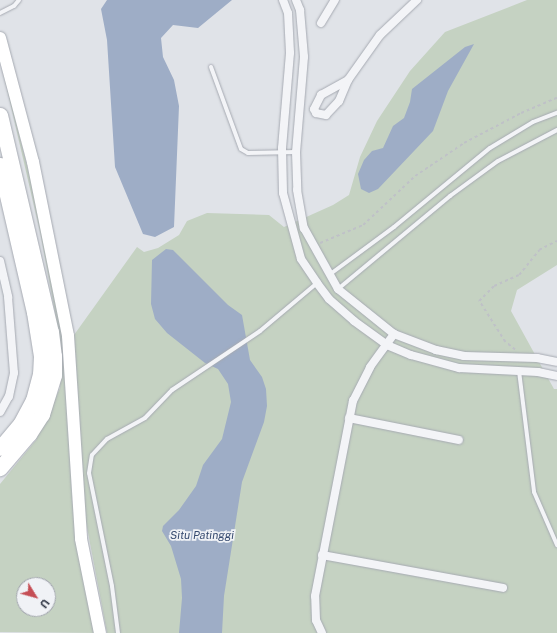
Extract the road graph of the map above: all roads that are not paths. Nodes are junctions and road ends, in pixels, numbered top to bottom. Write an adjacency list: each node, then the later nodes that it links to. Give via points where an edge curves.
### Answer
1 (19, 0): 6 (lane, via 14,6)
2 (283, 0): 14 (street, via 288,13 290,53)
3 (296, 0): 15 (street, via 300,10 304,57)
4 (417, 0): 10 (street, via 380,35)
5 (332, 1): 7 (street)
6 (0, 13)
7 (321, 23)
8 (0, 38): 36 (main road, via 32,162 68,336 81,539)
9 (211, 67): 14 (lane, via 241,149 248,153)
10 (348, 80): 10 (street, via 339,101 326,115 316,113 314,109 321,95)
11 (557, 112): 18 (lane, via 533,122 490,148 394,227)
12 (0, 115): 32 (highway, via 51,332 54,356 52,388 42,414 29,434)
13 (557, 130): 20 (lane, via 498,161 450,196)
14 (282, 151): 15 (lane); 19 (street, via 283,193 292,232 301,259)
15 (296, 152): 18 (street, via 304,228)
16 (0, 165): 31 (highway, via 34,312 41,356 40,374 33,400 20,424)
17 (0, 261): 28 (street, via 8,297 14,373 9,396)
18 (329, 275): 19 (street); 20 (street)
19 (317, 283): 21 (street); 37 (lane, via 260,331 210,367 172,390 144,418 107,439 92,455 89,473 112,586)
20 (338, 289): 21 (street); 22 (street)
21 (329, 299): 23 (street)
22 (394, 334): 23 (street); 24 (street, via 436,350 464,356)
23 (387, 345): 26 (street, via 427,361 459,368); 29 (street, via 362,381)
24 (519, 357): 25 (street); 26 (street)
25 (557, 362)
26 (519, 371): 27 (street); 33 (lane, via 534,492)
27 (557, 376)
28 (0, 412)
29 (349, 418): 30 (street); 34 (street)
30 (459, 440)
31 (0, 448)
32 (0, 468)
33 (557, 545)
34 (322, 555): 35 (street); 38 (street, via 315,596 316,620)
35 (503, 588)
36 (100, 633)
37 (118, 633)
38 (322, 633)

